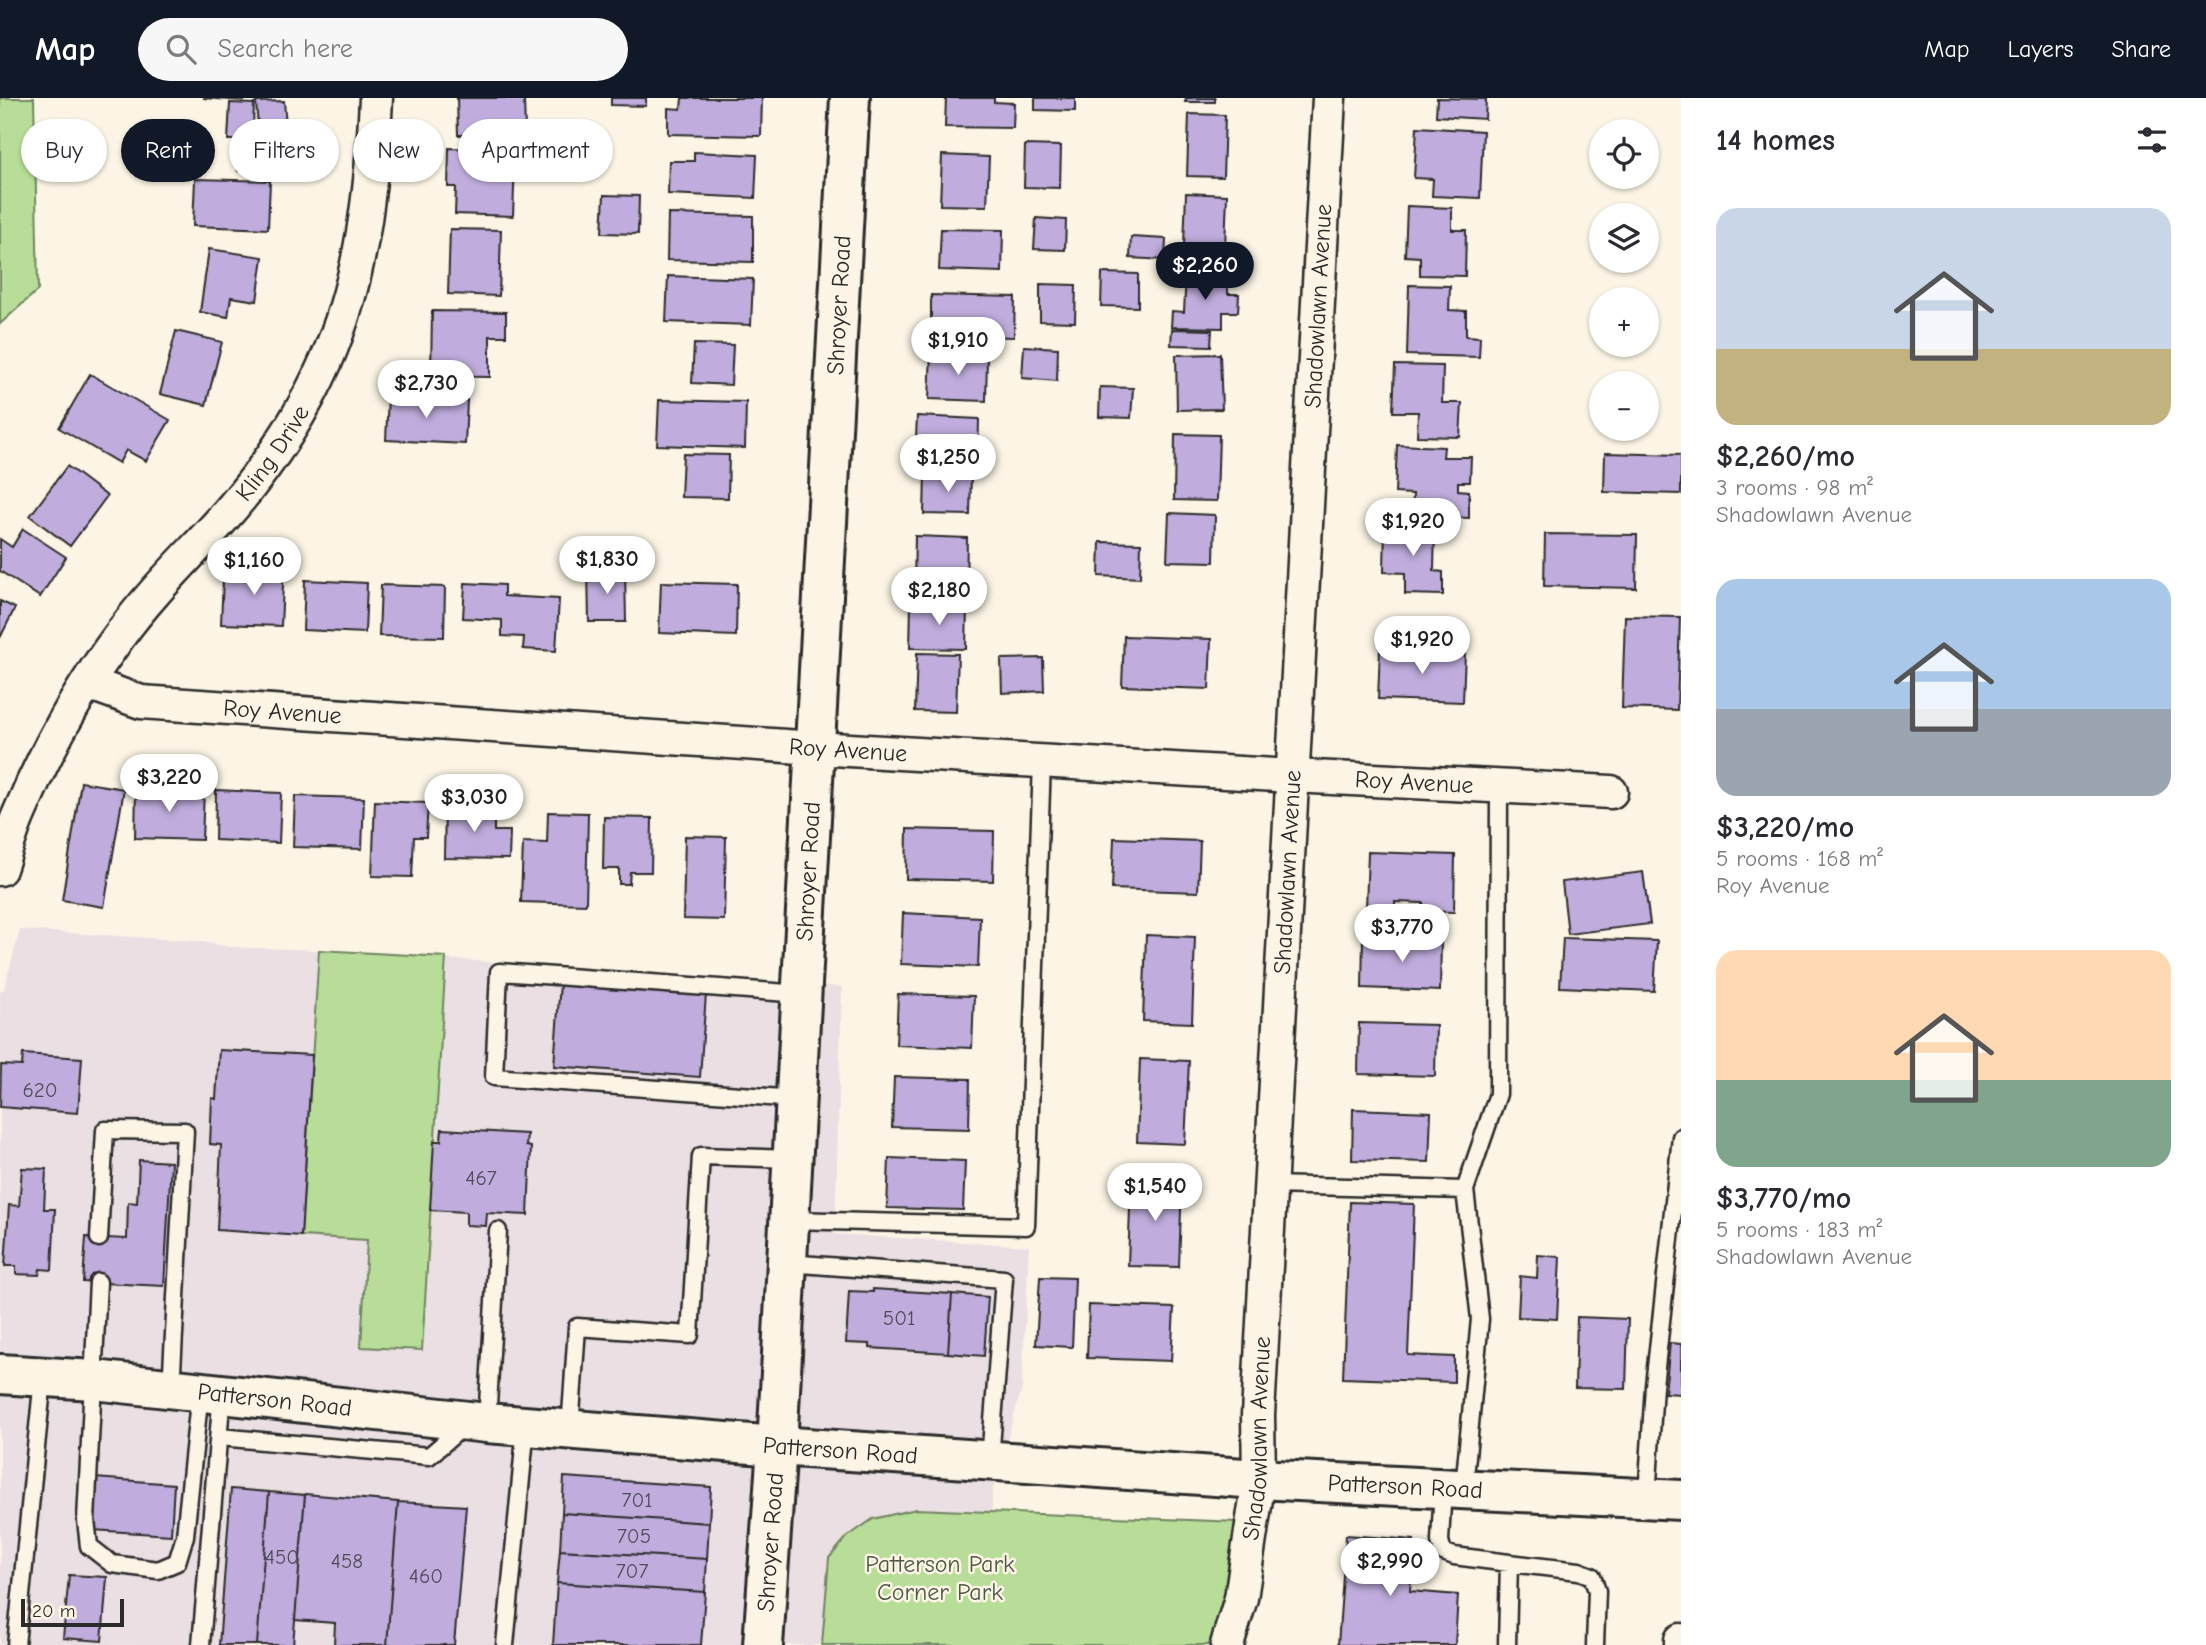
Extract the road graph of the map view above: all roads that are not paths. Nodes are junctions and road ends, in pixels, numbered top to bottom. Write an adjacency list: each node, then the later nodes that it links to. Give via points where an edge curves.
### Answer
1 (376, 98): 4 (street, Kling Drive, via 367,217 347,307 325,363 264,467 121,634)
2 (850, 98): 5 (main road, Shroyer Road)
3 (1329, 98): 7 (street, Shadowlawn Avenue)
4 (88, 683): 5 (street, Roy Avenue, via 141,702); 10 (street, Kling Drive, via 19,814)
5 (815, 748): 6 (street, Roy Avenue); 11 (main road, Shroyer Road)
6 (1042, 761): 7 (street, Roy Avenue); 17 (lane, via 1026,1226)
7 (1293, 776): 8 (street, Roy Avenue); 15 (street, Shadowlawn Avenue)
8 (1499, 786): 9 (street, Roy Avenue); 16 (lane, via 1498,1094)
9 (1611, 792)
10 (0, 869)
11 (802, 994): 12 (main road, Shroyer Road); 12 (lane, via 499,972 494,1077)
12 (796, 1099): 14 (main road, Shroyer Road)
13 (1681, 1137): 34 (lane, via 1654,1386)
14 (793, 1159): 17 (main road, Shroyer Road); 28 (lane, via 701,1156 690,1335 577,1327)
15 (1270, 1185): 16 (lane); 32 (street, Shadowlawn Avenue)
16 (1465, 1190): 33 (lane, via 1479,1319)
17 (789, 1220): 20 (main road, Shroyer Road)
18 (498, 1231): 26 (lane)
19 (99, 1238): 25 (lane, via 105,1130 185,1131)
20 (787, 1263): 30 (main road, Shroyer Road); 31 (lane, via 1003,1279)
21 (98, 1282): 24 (lane)
22 (0, 1374): 23 (main road, Patterson Road)
23 (43, 1378): 24 (main road, Patterson Road); 36 (lane)
24 (94, 1380): 25 (main road, Patterson Road); 25 (lane, via 86,1520 89,1546 112,1564 158,1570 177,1562 185,1536)
25 (197, 1391): 26 (main road, Patterson Road); 29 (lane)
26 (478, 1422): 27 (main road, Patterson Road); 29 (lane, via 429,1456)
27 (526, 1426): 28 (main road, Patterson Road); 38 (lane)
28 (570, 1430): 30 (main road, Patterson Road)
29 (219, 1437): 37 (lane)
30 (777, 1446): 31 (main road, Patterson Road); 39 (main road, Shroyer Road)
31 (990, 1460): 32 (main road, Patterson Road)
32 (1259, 1479): 33 (main road, Patterson Road); 40 (street, Shadowlawn Avenue, via 1241,1598)
33 (1453, 1487): 34 (main road, Patterson Road); 35 (lane, via 1440,1541 1443,1552)
34 (1664, 1499)
35 (1509, 1563): 41 (lane); 42 (lane, via 1592,1576 1597,1591)
36 (16, 1645)
37 (201, 1645)
38 (505, 1645)
39 (763, 1645)
40 (1227, 1645)
41 (1507, 1645)
42 (1595, 1645)

